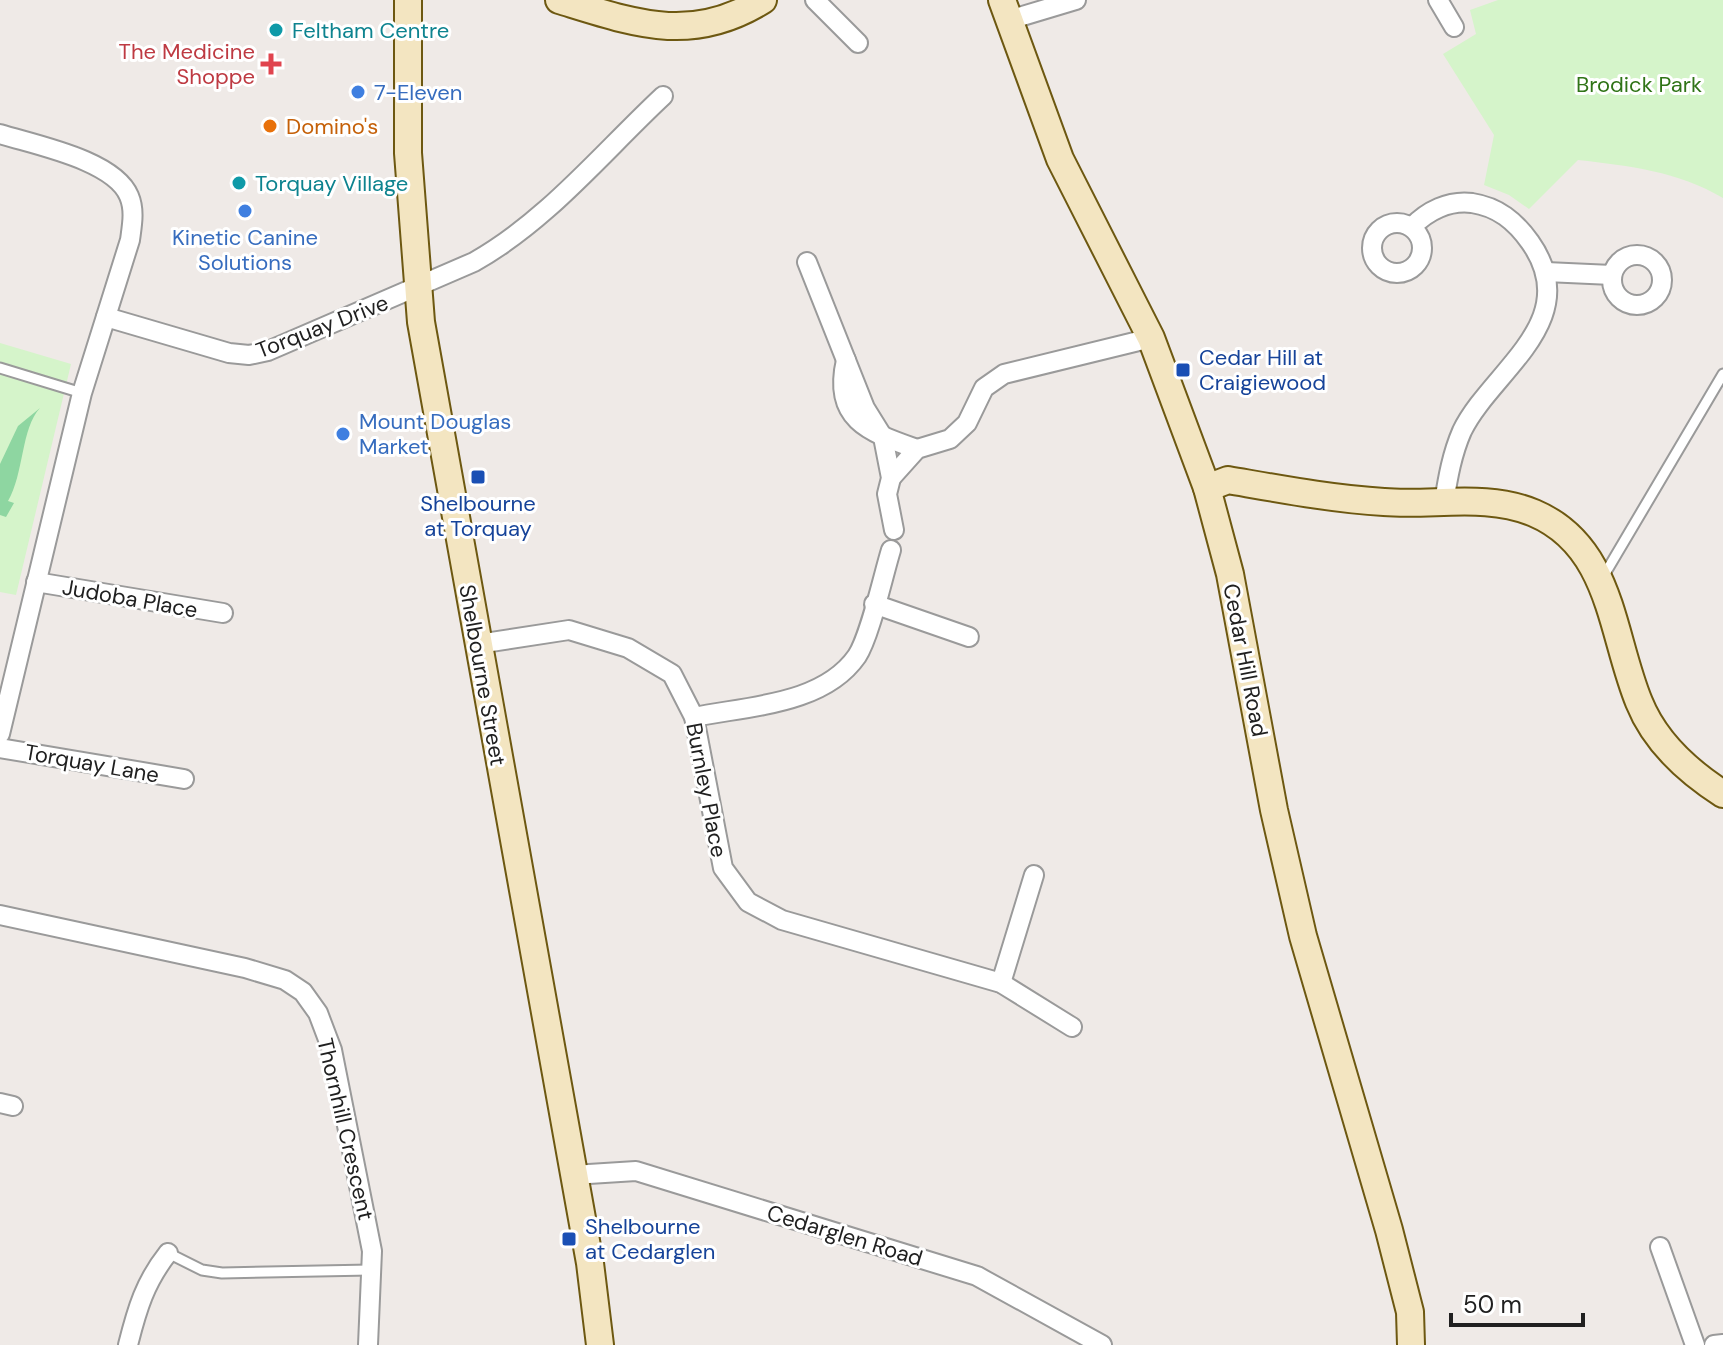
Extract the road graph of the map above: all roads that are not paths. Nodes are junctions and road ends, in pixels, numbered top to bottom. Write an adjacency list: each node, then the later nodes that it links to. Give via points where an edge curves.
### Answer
1 (408, 0): 16 (street, Shelbourne Street, via 408,153)
2 (559, 0): 3 (street, via 638,23 687,28 743,13)
3 (763, 0)
4 (815, 0): 9 (street)
5 (1076, 0): 7 (street)
6 (1438, 0): 8 (street)
7 (1006, 10): 18 (street, Cedar Hill Road, via 1060,159)
8 (1454, 27)
9 (858, 43)
10 (663, 96): 16 (street, Torquay Drive, via 533,223 474,262)
11 (0, 134): 17 (street, via 90,163 116,178 128,195 133,215 130,240)
12 (1412, 227): 14 (street, via 1424,214 1449,205 1485,205 1523,232)
13 (807, 262): 22 (street, via 865,408)
14 (1546, 272): 15 (street); 26 (street, via 1548,285 1536,330 1523,355 1464,428 1451,460)
15 (1612, 275)
16 (416, 287): 17 (street, Torquay Drive, via 287,344 249,355); 34 (street, Shelbourne Street)
17 (106, 317): 21 (street)
18 (1151, 338): 23 (street, via 1004,374 984,388 967,423 950,439); 25 (street, Cedar Hill Road)
19 (0, 368): 21 (lane)
20 (1723, 374): 29 (lane)
21 (82, 393): 30 (street)
22 (883, 437): 23 (street); 24 (street)
23 (917, 449): 24 (street)
24 (891, 478): 27 (street, via 887,494)
25 (1207, 488): 26 (street, via 1228,480 1387,503); 54 (street, Cedar Hill Road, via 1230,574 1303,936 1389,1230 1410,1312)
26 (1444, 502): 29 (street, via 1492,503 1535,514 1565,530 1586,552)
27 (894, 530)
28 (891, 550): 31 (street)
29 (1600, 581): 40 (street, via 1639,703 1655,731 1683,766)
30 (36, 582): 32 (street, Judoba Place); 35 (street)
31 (874, 604): 33 (street); 36 (street, via 858,655 815,692)
32 (223, 613)
33 (969, 637)
34 (478, 644): 36 (street, Burnley Place, via 569,630 628,648 672,674); 45 (street, Shelbourne Street)
35 (6, 683): 37 (street)
36 (694, 717): 43 (street, Burnley Place, via 723,868 748,902 782,920)
37 (0, 734)
38 (0, 748): 39 (street, Torquay Lane)
39 (184, 779)
40 (1723, 794)
41 (1034, 875): 43 (street)
42 (0, 915): 48 (street, Thornhill Crescent, via 245,968 285,980 303,992 318,1013 332,1050 372,1251)
43 (1001, 983): 44 (street, Burnley Place)
44 (1072, 1027)
45 (573, 1175): 52 (street, Shelbourne Street); 53 (street, Cedarglen Road, via 636,1171 977,1276)
46 (1660, 1247): 55 (street)
47 (168, 1253): 48 (lane, via 202,1270 222,1273); 50 (street, via 139,1300)
48 (370, 1270): 51 (street, Thornhill Crescent)
49 (1723, 1344): 56 (street)
50 (128, 1345)
51 (368, 1345)
52 (600, 1345)
53 (1102, 1345)
54 (1411, 1345)
55 (1695, 1345)
56 (1714, 1345)

